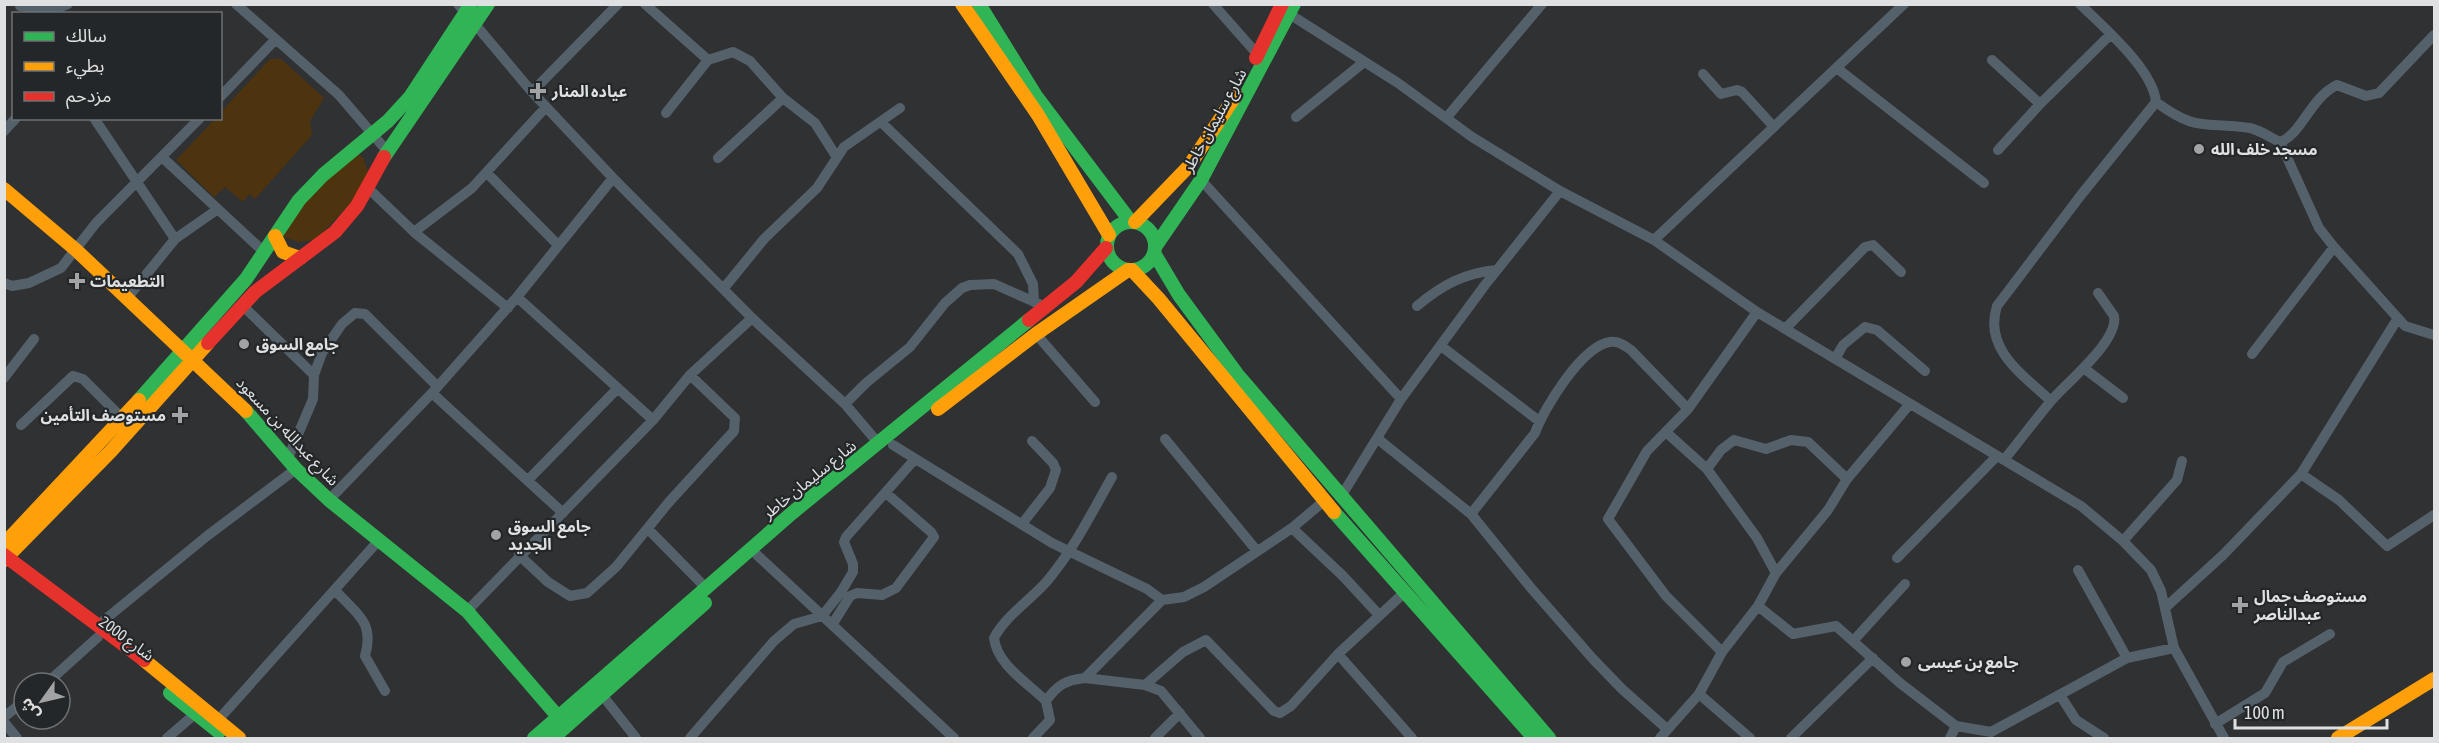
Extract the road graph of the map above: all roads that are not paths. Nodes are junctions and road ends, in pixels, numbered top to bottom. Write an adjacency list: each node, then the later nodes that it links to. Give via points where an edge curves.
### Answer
1 (236, 4): 17 (street)
2 (488, 4): 14 (main road)
3 (618, 4): 24 (street)
4 (645, 4): 19 (street)
5 (962, 4): 59 (main road, via 1038,115)
6 (979, 4): 54 (main road, via 1036,96)
7 (1214, 4): 18 (street)
8 (1542, 4): 33 (street)
9 (1904, 4): 22 (street)
10 (2080, 4): 15 (street)
11 (66, 5): 12 (street, via 50,11)
12 (21, 8)
13 (1287, 8): 18 (main road, شارع سليمان خاطر); 21 (street); 47 (main road, شارع سليمان خاطر)
14 (468, 11): 24 (street); 38 (main road, via 407,102); 41 (main road)
15 (2111, 34): 27 (street, via 2152,85); 28 (street)
16 (2434, 35): 39 (street, via 2379,93 2366,96 2337,85 2314,102 2289,137)
17 (275, 40): 25 (street); 38 (street, via 339,95)
18 (1258, 55): 54 (main road, شارع سليمان خاطر, via 1228,109 1189,166)
19 (708, 60): 26 (street, via 728,52 741,54); 31 (street)
20 (1992, 60): 28 (street)
21 (1364, 62): 32 (street); 33 (street)
22 (1838, 69): 37 (street); 49 (street)
23 (1703, 74): 37 (street, via 1721,94 1742,92)
24 (532, 92): 29 (street)
25 (222, 95)
26 (783, 98): 42 (street, via 815,123); 44 (street)
27 (2156, 102): 39 (street, via 2178,119 2193,124 2252,128); 98 (street, via 1997,306 1993,325 1997,343 2017,370)
28 (2040, 104): 40 (street)
29 (546, 107): 45 (street); 46 (street)
30 (900, 108): 36 (street)
31 (666, 112)
32 (1296, 117)
33 (1447, 117): 52 (street, via 1472,137)
34 (95, 120): 48 (street)
35 (198, 120): 43 (street)
36 (881, 122): 42 (street); 75 (street, via 1018,254)
37 (1774, 126): 58 (street)
38 (373, 132): 41 (street); 56 (main road, via 310,187)
39 (2280, 142): 61 (street, via 2319,228)
40 (1998, 150)
41 (387, 151): 50 (main road)
42 (836, 156): 70 (street, via 817,188 764,239)
43 (163, 158): 48 (street); 53 (street)
44 (718, 158)
45 (487, 173): 55 (street); 60 (street)
46 (613, 178): 60 (street); 70 (street)
47 (1201, 180): 63 (main road, شارع سليمان خاطر); 97 (street)
48 (136, 183): 57 (street); 62 (street, via 96,223)
49 (1984, 183)
50 (368, 188): 55 (street); 65 (main road, via 335,232)
51 (4, 189): 62 (main road, شارع عبدالله بن مسعود)
52 (1560, 191): 58 (street); 67 (street)
53 (219, 209): 57 (street); 64 (street)
54 (1133, 222): 59 (main road, via 1120,224); 63 (main road, via 1152,234)
55 (414, 231): 77 (street)
56 (275, 236): 64 (main road); 65 (main road, via 283,252)
57 (175, 239): 72 (street)
58 (1654, 240): 78 (street)
59 (1108, 241): 66 (main road, via 1111,261); 75 (main road, شارع سليمان خاطر, via 1076,282)
60 (558, 245): 73 (street)
61 (2334, 247): 80 (street); 87 (street)
62 (76, 250): 69 (street, via 53,274); 72 (main road, شارع عبدالله بن مسعود)
63 (1154, 250): 66 (main road, via 1144,267); 122 (main road, via 1179,295 1237,374)
64 (264, 252): 86 (main road)
65 (300, 258): 74 (main road)
66 (1130, 270): 82 (main road, شارع سليمان خاطر); 124 (main road, via 1160,299)
67 (1497, 270): 76 (street, via 1450,281); 85 (street)
68 (1901, 272): 81 (street, via 1879,248 1873,244 1865,247)
69 (7, 288)
70 (724, 288): 79 (street)
71 (2098, 293): 89 (street, via 2115,323)
72 (128, 297): 86 (main road, شارع عبدالله بن مسعود)
73 (518, 297): 77 (street); 94 (street)
74 (242, 305): 86 (main road); 91 (street)
75 (1040, 305): 100 (street, via 994,284 962,288 910,347); 111 (main road, شارع سليمان خاطر)
76 (1417, 306)
77 (508, 308): 95 (street)
78 (1757, 312): 81 (street); 102 (street)
79 (752, 318): 92 (street); 100 (street)
80 (2398, 318): 83 (street, via 2412,330); 117 (street)
81 (1785, 329): 88 (street)
82 (1036, 334): 99 (street); 111 (main road, شارع سليمان خاطر)
83 (2434, 335)
84 (34, 339): 93 (street)
85 (1441, 346): 97 (street); 105 (street)
86 (189, 354): 103 (main road); 115 (main road, شارع عبدالله بن مسعود, via 234,397); 137 (main road, via 111,451)
87 (2252, 354)
88 (1835, 359): 90 (street, via 1843,345 1864,327 1877,330); 101 (street)
89 (2085, 369): 96 (street); 98 (street)
90 (1925, 371)
91 (314, 375): 95 (street, via 322,353 342,324 360,312); 115 (street, via 313,399)
92 (690, 375): 104 (street); 130 (street, via 729,411 736,424)
93 (4, 378)
94 (618, 388): 104 (street); 120 (street)
95 (435, 389): 120 (street); 123 (street)
96 (2123, 398)
97 (1401, 399): 108 (street)
98 (2050, 401): 112 (street)
99 (1095, 402)
100 (845, 405): 111 (street)
101 (1909, 405): 112 (street); 119 (street)
102 (1688, 409): 105 (street, via 1631,350 1611,342 1592,349 1568,376); 107 (street)
103 (123, 419): 106 (street, via 83,379 73,375); 137 (main road)
104 (653, 420): 125 (street)
105 (1539, 421): 126 (street, via 1535,433)
106 (21, 425)
107 (1667, 433): 116 (street); 156 (street, via 1636,467 1608,519 1666,596)
108 (1378, 439): 122 (street); 126 (street)
109 (1165, 440): 134 (street)
110 (1032, 441): 128 (street, via 1056,470 1050,488)
111 (886, 445): 113 (street); 136 (main road, شارع سليمان خاطر); 142 (main road, شارع سليمان خاطر, via 792,513)
112 (2000, 458): 132 (street, via 2081,506); 138 (street)
113 (915, 459): 121 (street); 128 (street)
114 (2182, 461): 132 (street, via 2177,480)
115 (292, 463): 123 (main road, شارع عبدالله بن مسعود); 152 (street)
116 (1707, 469): 119 (street, via 1734,440 1766,448 1798,440 1808,442); 140 (street, via 1757,538)
117 (2301, 474): 127 (street, via 2339,500 2387,546); 147 (street)
118 (1112, 477): 133 (street)
119 (1847, 479): 140 (street, via 1828,510)
120 (528, 480): 125 (street)
121 (886, 493): 149 (street, via 846,537 853,572); 151 (street, via 933,537 896,588 882,595 850,596)
122 (1342, 495): 192 (main road)
123 (329, 500): 131 (main road, شارع عبدالله بن مسعود)
124 (1324, 501): 129 (street); 144 (main road)
125 (563, 513): 135 (street)
126 (1472, 514): 177 (street, via 1593,658)
127 (2434, 515)
128 (1022, 524): 133 (street)
129 (1292, 528): 134 (street); 150 (street)
130 (648, 529): 135 (street, via 598,585 580,596 560,590); 142 (street)
131 (380, 539): 143 (street); 148 (main road, شارع عبدالله بن مسعود)
132 (2123, 541): 147 (street, via 2151,570)
133 (1069, 551): 145 (street); 169 (street, via 1043,586 1007,619 994,638 1001,658)
134 (1257, 551): 145 (street, via 1198,590)
135 (519, 555): 148 (street)
136 (757, 555): 149 (street); 168 (main road, شارع سليمان خاطر)
137 (5, 557): 152 (main road, شارع 2000)
138 (1897, 558)
139 (2078, 570): 159 (street)
140 (1776, 573): 146 (street)
141 (1905, 584): 154 (street)
142 (706, 588): 174 (main road, شارع سليمان خاطر)
143 (334, 590): 164 (street, via 367,626 369,642 365,656); 173 (street)
144 (1406, 591): 150 (street); 191 (main road)
145 (1162, 600): 161 (street)
146 (1758, 606): 154 (street, via 1793,634 1830,625); 156 (street)
147 (2166, 607): 155 (street)
148 (467, 611): 174 (main road, شارع عبدالله بن مسعود)
149 (822, 615): 151 (street); 185 (street, via 785,630)
150 (1379, 615): 157 (street)
151 (832, 625): 186 (street)
152 (98, 632): 160 (street); 171 (main road, شارع 2000); 173 (main road)
153 (2330, 634): 175 (street, via 2283,662 2265,693)
154 (1854, 640): 158 (street)
155 (2174, 648): 159 (street); 175 (street)
156 (1722, 652): 166 (street)
157 (1338, 654): 163 (street, via 1280,713 1206,640 1183,652); 190 (street)
158 (1873, 658): 176 (street); 195 (street)
159 (2127, 658): 167 (street)
160 (59, 671)
161 (1085, 678): 163 (street); 169 (street, via 1059,685)
162 (2434, 679): 199 (main road)
163 (1145, 685): 170 (street, via 1161,691)
164 (385, 691)
165 (2434, 691): 200 (main road)
166 (1699, 694): 177 (street); 194 (street)
167 (2060, 695): 176 (street, via 1991,732); 197 (street, via 2076,720)
168 (603, 696): 174 (main road, شارع سليمان خاطر); 184 (street)
169 (1046, 701): 187 (street, via 1050,720)
170 (1180, 713): 188 (street); 189 (street)
171 (195, 714): 179 (street); 180 (main road, شارع 2000)
172 (4, 719): 178 (street)
173 (219, 719): 181 (main road)
174 (563, 722): 182 (main road, شارع سليمان خاطر); 183 (main road, شارع سليمان خاطر)
175 (2215, 724): 198 (street)
176 (1956, 726): 196 (street)
177 (1667, 729): 193 (street)
178 (17, 738)
179 (167, 738)
180 (226, 738)
181 (239, 738)
182 (534, 738)
183 (553, 738)
184 (636, 738)
185 (690, 738)
186 (954, 738)
187 (1033, 738)
188 (1155, 738)
189 (1200, 738)
190 (1412, 738)
191 (1534, 738)
192 (1549, 738)
193 (1660, 738)
194 (1750, 738)
195 (1791, 738)
196 (1950, 738)
197 (2104, 738)
198 (2224, 738)
199 (2338, 738)
200 (2355, 738)

